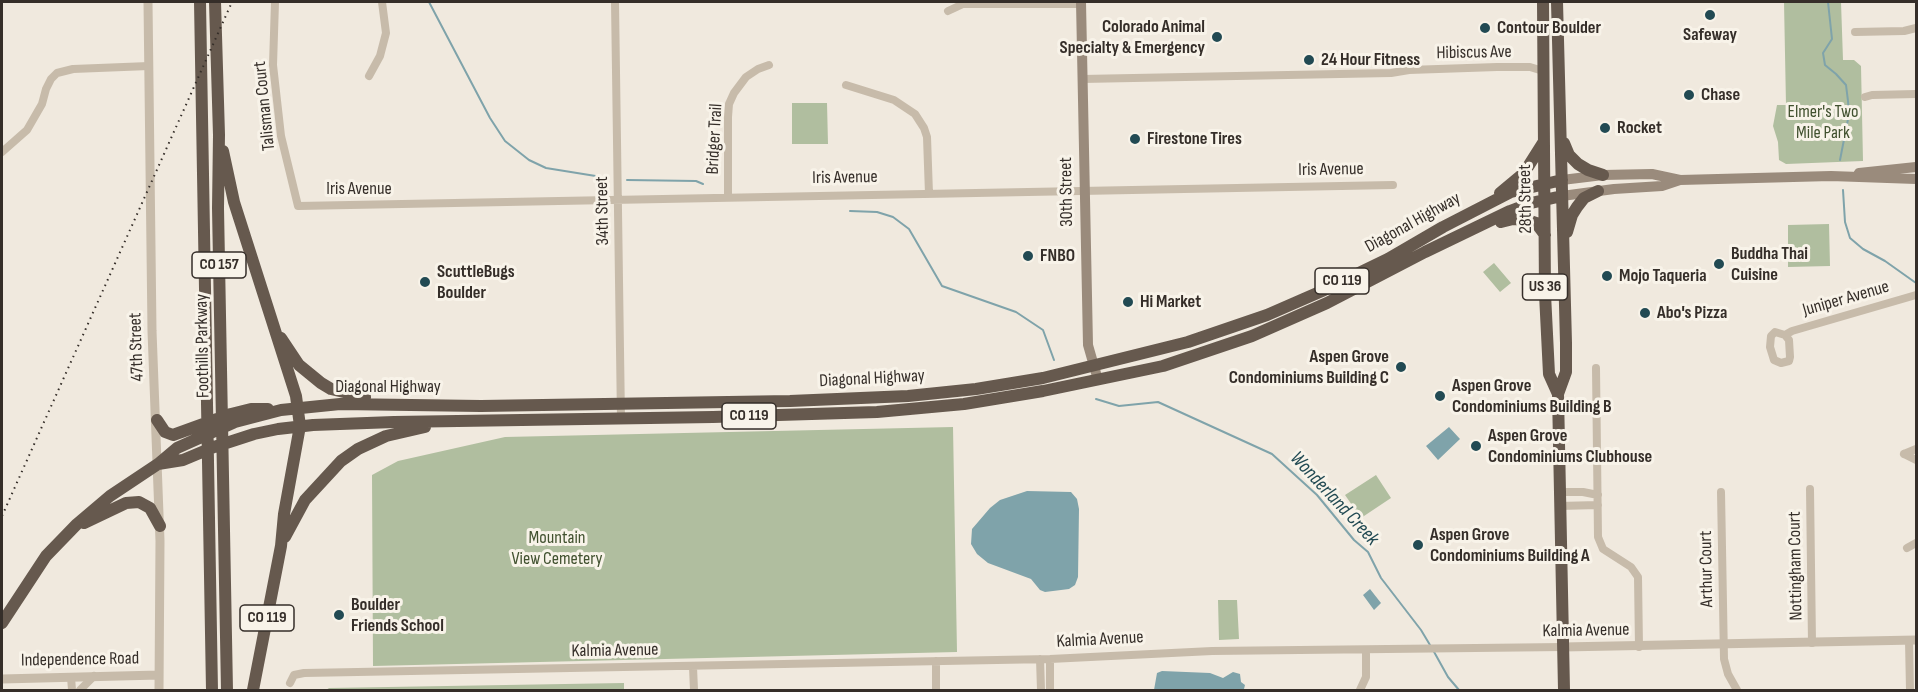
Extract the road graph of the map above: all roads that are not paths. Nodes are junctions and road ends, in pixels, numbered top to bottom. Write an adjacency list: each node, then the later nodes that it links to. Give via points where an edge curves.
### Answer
1 (148, 2): 13 (street, 47th Street)
2 (200, 2): 95 (highway, Foothills Parkway / CO 157)
3 (216, 2): 21 (highway, Foothills Parkway / CO 157)
4 (274, 2): 41 (street, Talisman Court, via 273,65 281,136)
5 (382, 2): 16 (street, via 386,33)
6 (615, 2): 40 (street, 34th Street)
7 (1544, 2): 15 (highway, 28th Street / US 36)
8 (1557, 2): 22 (highway, 28th Street / US 36)
9 (1081, 3): 10 (street, via 963,4); 17 (main road, 30th Street)
10 (948, 11)
11 (1917, 28): 12 (street)
12 (1855, 32)
13 (149, 66): 24 (street, via 73,69 57,74 51,79 36,118); 59 (street, 47th Street)
14 (769, 66): 37 (street, Bridger Trail, via 747,77 729,104)
15 (1543, 70): 17 (street, Hibiscus Ave, via 1497,67); 23 (highway, 28th Street / US 36)
16 (369, 76)
17 (1082, 79): 33 (main road, 30th Street)
18 (846, 85): 35 (street, via 894,100 915,114 927,137)
19 (1917, 94): 20 (street)
20 (1865, 97)
21 (219, 135): 46 (highway, via 235,207); 96 (highway, Foothills Parkway / CO 157)
22 (1562, 139): 26 (highway, via 1578,164); 29 (highway, 28th Street / US 36)
23 (1544, 143): 31 (highway, 28th Street / US 36); 38 (highway, CO 119, via 1524,172)
24 (2, 152)
25 (1917, 167): 27 (main road)
26 (1603, 175): 29 (main road); 30 (main road, via 1652,174)
27 (1844, 176): 28 (main road); 30 (main road)
28 (1917, 179)
29 (1562, 180): 31 (highway, Diagonal Highway); 36 (highway, 28th Street / US 36)
30 (1680, 180): 34 (main road, via 1662,186)
31 (1544, 183): 38 (highway, Diagonal Highway); 39 (highway, 28th Street / US 36)
32 (1393, 185): 33 (street, Iris Avenue)
33 (1083, 190): 35 (street, Iris Avenue); 48 (main road, 30th Street, via 1088,345)
34 (1598, 190): 36 (main road); 44 (highway, via 1584,198 1574,211)
35 (929, 194): 37 (street, Iris Avenue)
36 (1562, 196): 39 (highway, Diagonal Highway / CO 119); 44 (highway, 28th Street / US 36)
37 (728, 197): 40 (street, Iris Avenue)
38 (1493, 200): 48 (highway, Diagonal Highway / CO 119, via 1388,259 1309,297 1209,335)
39 (1544, 200): 42 (highway, 28th Street / US 36); 43 (highway, Diagonal Highway / CO 119, via 1510,211)
40 (618, 201): 41 (street, Iris Avenue); 53 (street, 34th Street)
41 (298, 206)
42 (1545, 235): 43 (highway, via 1536,223 1518,218); 51 (highway, 28th Street / US 36, via 1549,374)
43 (1455, 239): 50 (highway, Diagonal Highway / CO 119, via 1263,332 1163,366)
44 (1563, 248): 51 (highway, 28th Street / US 36, via 1566,372)
45 (1917, 295): 47 (street, Juniper Avenue)
46 (272, 321): 54 (highway, via 299,364 331,389 357,396 454,401); 55 (highway)
47 (1785, 334)
48 (1093, 367): 50 (main road, 30th Street); 52 (highway, Diagonal Highway / CO 119, via 976,389)
49 (1596, 368): 68 (street)
50 (1098, 380): 57 (highway, Diagonal Highway / CO 119, via 994,400)
51 (1558, 394): 66 (highway, 28th Street / US 36)
52 (876, 398): 53 (highway, Diagonal Highway / CO 119); 57 (highway)
53 (621, 404): 54 (highway, Diagonal Highway / CO 119); 58 (street, 34th Street)
54 (476, 406): 55 (highway, Diagonal Highway / CO 119, via 391,403)
55 (298, 407): 56 (highway, Diagonal Highway / CO 119); 61 (highway)
56 (281, 410): 59 (highway, via 250,409 173,435 165,432); 64 (highway, Diagonal Highway / CO 119, via 198,437 171,451)
57 (877, 412): 58 (highway, Diagonal Highway / CO 119)
58 (621, 419): 60 (highway, Diagonal Highway / CO 119)
59 (157, 420): 64 (street, 47th Street)
60 (451, 422): 61 (highway, Diagonal Highway); 74 (highway, CO 119, via 386,436 341,461 305,500)
61 (300, 426): 64 (highway, Diagonal Highway, via 254,434 183,460); 74 (highway)
62 (1917, 449): 63 (street, via 1904,454)
63 (1917, 460)
64 (158, 464): 71 (highway, Diagonal Highway / CO 119); 72 (street, 47th Street)
65 (1810, 489): 78 (street, Nottingham Court)
66 (1559, 492): 68 (street); 70 (highway, 28th Street / US 36)
67 (1721, 492): 79 (street, Arthur Court)
68 (1598, 495): 69 (street)
69 (1598, 505): 70 (street); 81 (street, via 1599,543 1638,577)
70 (1559, 506): 80 (highway, 28th Street / US 36)
71 (77, 524): 72 (highway, via 126,503 138,502 150,508); 76 (highway, Diagonal Highway / CO 119, via 46,556)
72 (160, 526): 87 (street, 47th Street)
73 (1917, 543): 75 (street, via 1907,548)
74 (281, 546): 97 (highway, CO 119)
75 (1917, 553)
76 (2, 623)
77 (1913, 641): 78 (street, Kalmia Avenue); 105 (street)
78 (1812, 643): 79 (street, Kalmia Avenue)
79 (1723, 645): 81 (street, Kalmia Avenue); 104 (street, Arthur Court, via 1725,666)
80 (1563, 647): 81 (street, Kalmia Avenue); 82 (street, Kalmia Avenue); 103 (highway, 28th Street / US 36)
81 (1639, 647)
82 (1366, 650): 84 (street, Kalmia Avenue, via 1212,651); 102 (street, via 1366,677)
83 (1040, 659): 84 (street, Kalmia Avenue); 85 (street, Kalmia Avenue); 100 (street)
84 (1050, 659): 101 (street)
85 (936, 661): 86 (street, Kalmia Avenue); 99 (street)
86 (693, 667): 91 (street, Kalmia Avenue, via 304,673 294,675); 98 (street)
87 (159, 675): 88 (street, Independence Road); 94 (street, 47th Street)
88 (94, 676): 89 (street, Independence Road); 93 (street)
89 (71, 677): 90 (street, Independence Road); 92 (street)
90 (2, 679)
91 (290, 683)
92 (72, 690)
93 (80, 690)
94 (159, 690)
95 (212, 690)
96 (227, 690)
97 (253, 690)
98 (693, 690)
99 (936, 690)
100 (1041, 690)
101 (1050, 690)
102 (1360, 690)
103 (1564, 690)
104 (1737, 690)
105 (1910, 690)

